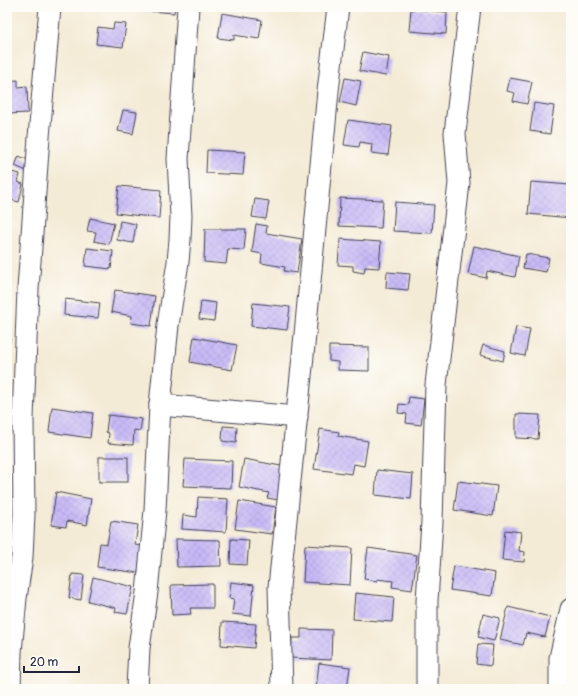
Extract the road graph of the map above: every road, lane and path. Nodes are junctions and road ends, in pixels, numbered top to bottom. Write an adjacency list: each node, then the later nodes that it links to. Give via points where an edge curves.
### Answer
1 (50, 7): 8 (street, via 28,289 23,419 24,522 11,652)
2 (188, 7): 5 (street, via 178,159 180,239)
3 (338, 7): 6 (street)
4 (470, 7): 11 (street, via 455,133 459,183 436,385 427,601)
5 (160, 405): 6 (street); 9 (street, via 155,510 139,648)
6 (297, 416): 10 (street, via 279,588)
7 (571, 609): 12 (street, via 560,658)
8 (10, 689)
9 (137, 689)
10 (282, 689)
11 (427, 689)
12 (560, 689)

